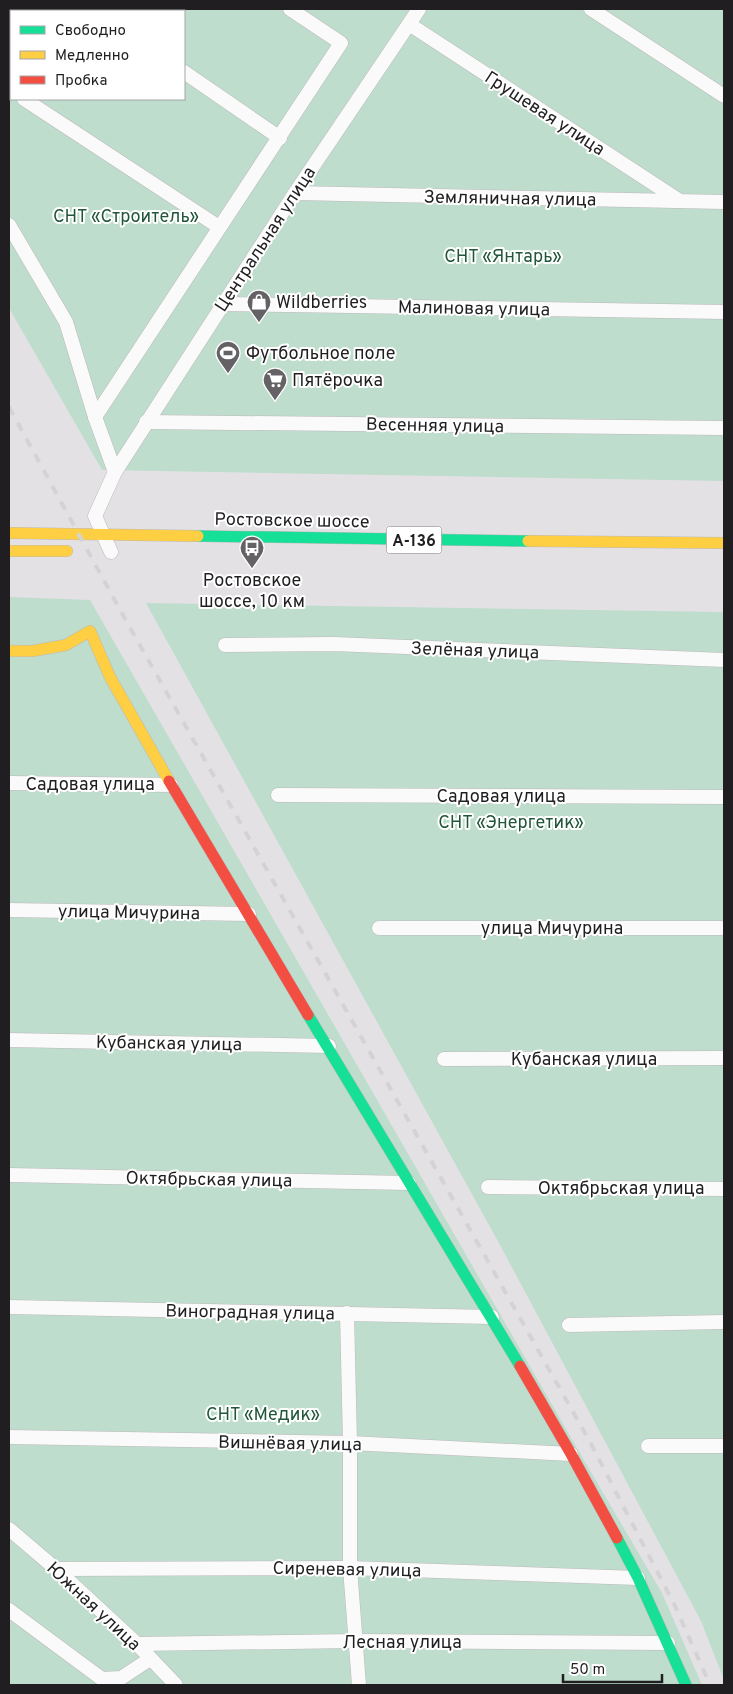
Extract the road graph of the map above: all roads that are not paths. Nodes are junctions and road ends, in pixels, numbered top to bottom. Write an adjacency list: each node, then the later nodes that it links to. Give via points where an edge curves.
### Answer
1 (290, 9): 8 (street, via 342,43)
2 (419, 9): 4 (street, Центральная улица)
3 (591, 9): 6 (street)
4 (409, 24): 9 (street, Центральная улица); 10 (street, Грушевая улица)
5 (185, 73): 8 (street)
6 (724, 96)
7 (26, 100): 13 (street)
8 (280, 138): 13 (street)
9 (295, 193): 10 (street, Земляничная улица); 14 (street, Центральная улица)
10 (680, 202): 11 (street, Земляничная улица)
11 (724, 202)
12 (9, 225): 16 (street, via 66,322)
13 (219, 228): 16 (street)
14 (224, 304): 15 (street, Малиновая улица); 17 (street, Центральная улица)
15 (724, 312)
16 (95, 416): 19 (street)
17 (146, 422): 18 (street, Весенняя улица); 19 (street, Центральная улица)
18 (724, 428)
19 (115, 472): 21 (street, Центральная улица, via 96,516)
20 (9, 533): 21 (main road, Ростовское шоссе / А-136)
21 (103, 535): 22 (main road, Ростовское шоссе / А-136); 26 (street, Центральная улица)
22 (724, 543)
23 (9, 551): 24 (main road)
24 (78, 552)
25 (95, 552): 26 (main road)
26 (115, 552)
27 (225, 645): 29 (street, Зелёная улица, via 334,644)
28 (9, 651): 31 (main road, via 32,652 66,644 90,631 110,677)
29 (724, 660)
30 (9, 784): 31 (street, Садовая улица)
31 (171, 785): 35 (main road)
32 (278, 795): 33 (street, Садовая улица)
33 (724, 797)
34 (9, 910): 35 (street, улица Мичурина)
35 (249, 914): 39 (main road)
36 (379, 928): 37 (street, улица Мичурина)
37 (724, 928)
38 (9, 1040): 39 (street, Кубанская улица)
39 (328, 1046): 43 (main road)
40 (724, 1058): 41 (street, Кубанская улица)
41 (444, 1059)
42 (9, 1176): 43 (street, Октябрьская улица)
43 (409, 1183): 48 (main road)
44 (488, 1187): 45 (street, Октябрьская улица)
45 (724, 1189)
46 (9, 1307): 47 (street, Виноградная улица)
47 (347, 1313): 48 (street, Виноградная улица); 52 (street)
48 (492, 1317): 55 (main road)
49 (724, 1322): 50 (street)
50 (569, 1325)
51 (9, 1438): 52 (street, Вишнёвая улица)
52 (350, 1444): 55 (street, Вишнёвая улица); 57 (street)
53 (648, 1446): 54 (street)
54 (724, 1446)
55 (571, 1454): 59 (main road)
56 (9, 1529): 58 (street, Южная улица)
57 (350, 1568): 58 (street, Сиреневая улица); 59 (street, Сиреневая улица); 61 (street)
58 (56, 1569): 63 (street, Южная улица)
59 (638, 1578): 62 (main road)
60 (9, 1610): 64 (street, via 102,1679 121,1678)
61 (356, 1641): 62 (street, Лесная улица); 63 (street, Лесная улица); 66 (street)
62 (668, 1643): 67 (main road)
63 (137, 1644): 64 (street, Южная улица)
64 (150, 1660): 65 (street, Южная улица)
65 (176, 1685)
66 (359, 1685)
67 (686, 1685)

